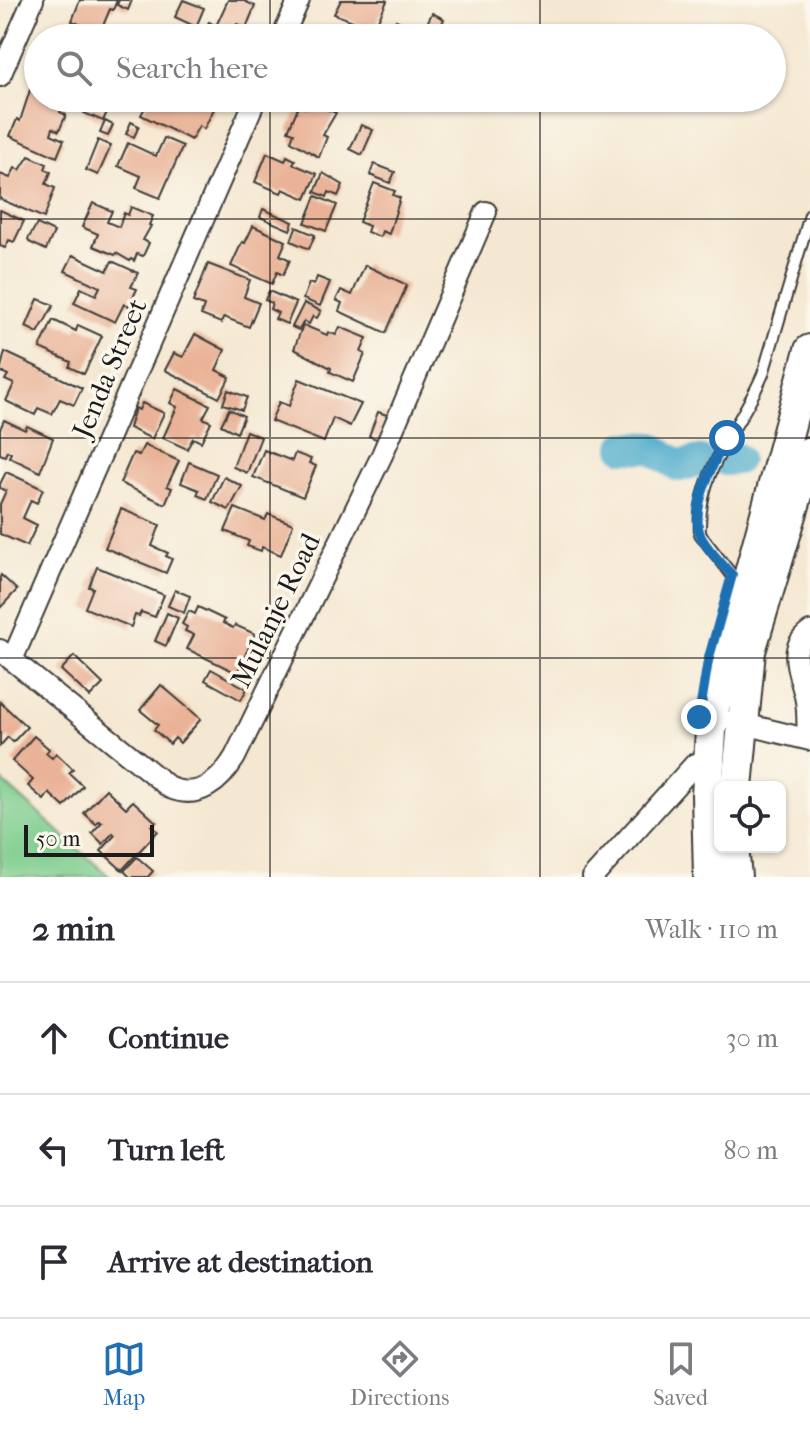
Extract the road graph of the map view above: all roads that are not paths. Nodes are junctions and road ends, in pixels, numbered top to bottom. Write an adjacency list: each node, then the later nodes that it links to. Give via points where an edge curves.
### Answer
1 (33, 0): 4 (street)
2 (299, 0): 3 (street)
3 (288, 24)
4 (0, 76)
5 (250, 112): 12 (street, Jenda Street)
6 (486, 212): 12 (street, Mulanje Road, via 382,455 235,757 218,780 190,793 170,788)
7 (810, 215): 10 (lane, via 763,374 718,454 701,497 700,534)
8 (807, 360): 10 (main road); 13 (main road)
9 (810, 452): 14 (main road, via 750,651)
10 (732, 575): 16 (main road, via 708,661)
11 (810, 632): 15 (street, via 800,640 794,659 807,703)
12 (6, 655)
13 (712, 715): 14 (street); 21 (main road)
14 (742, 723): 15 (street); 17 (main road)
15 (809, 739)
16 (695, 764): 19 (street); 20 (main road)
17 (737, 781)
18 (734, 853): 22 (main road)
19 (593, 877)
20 (696, 877)
21 (709, 877)
22 (736, 877)

